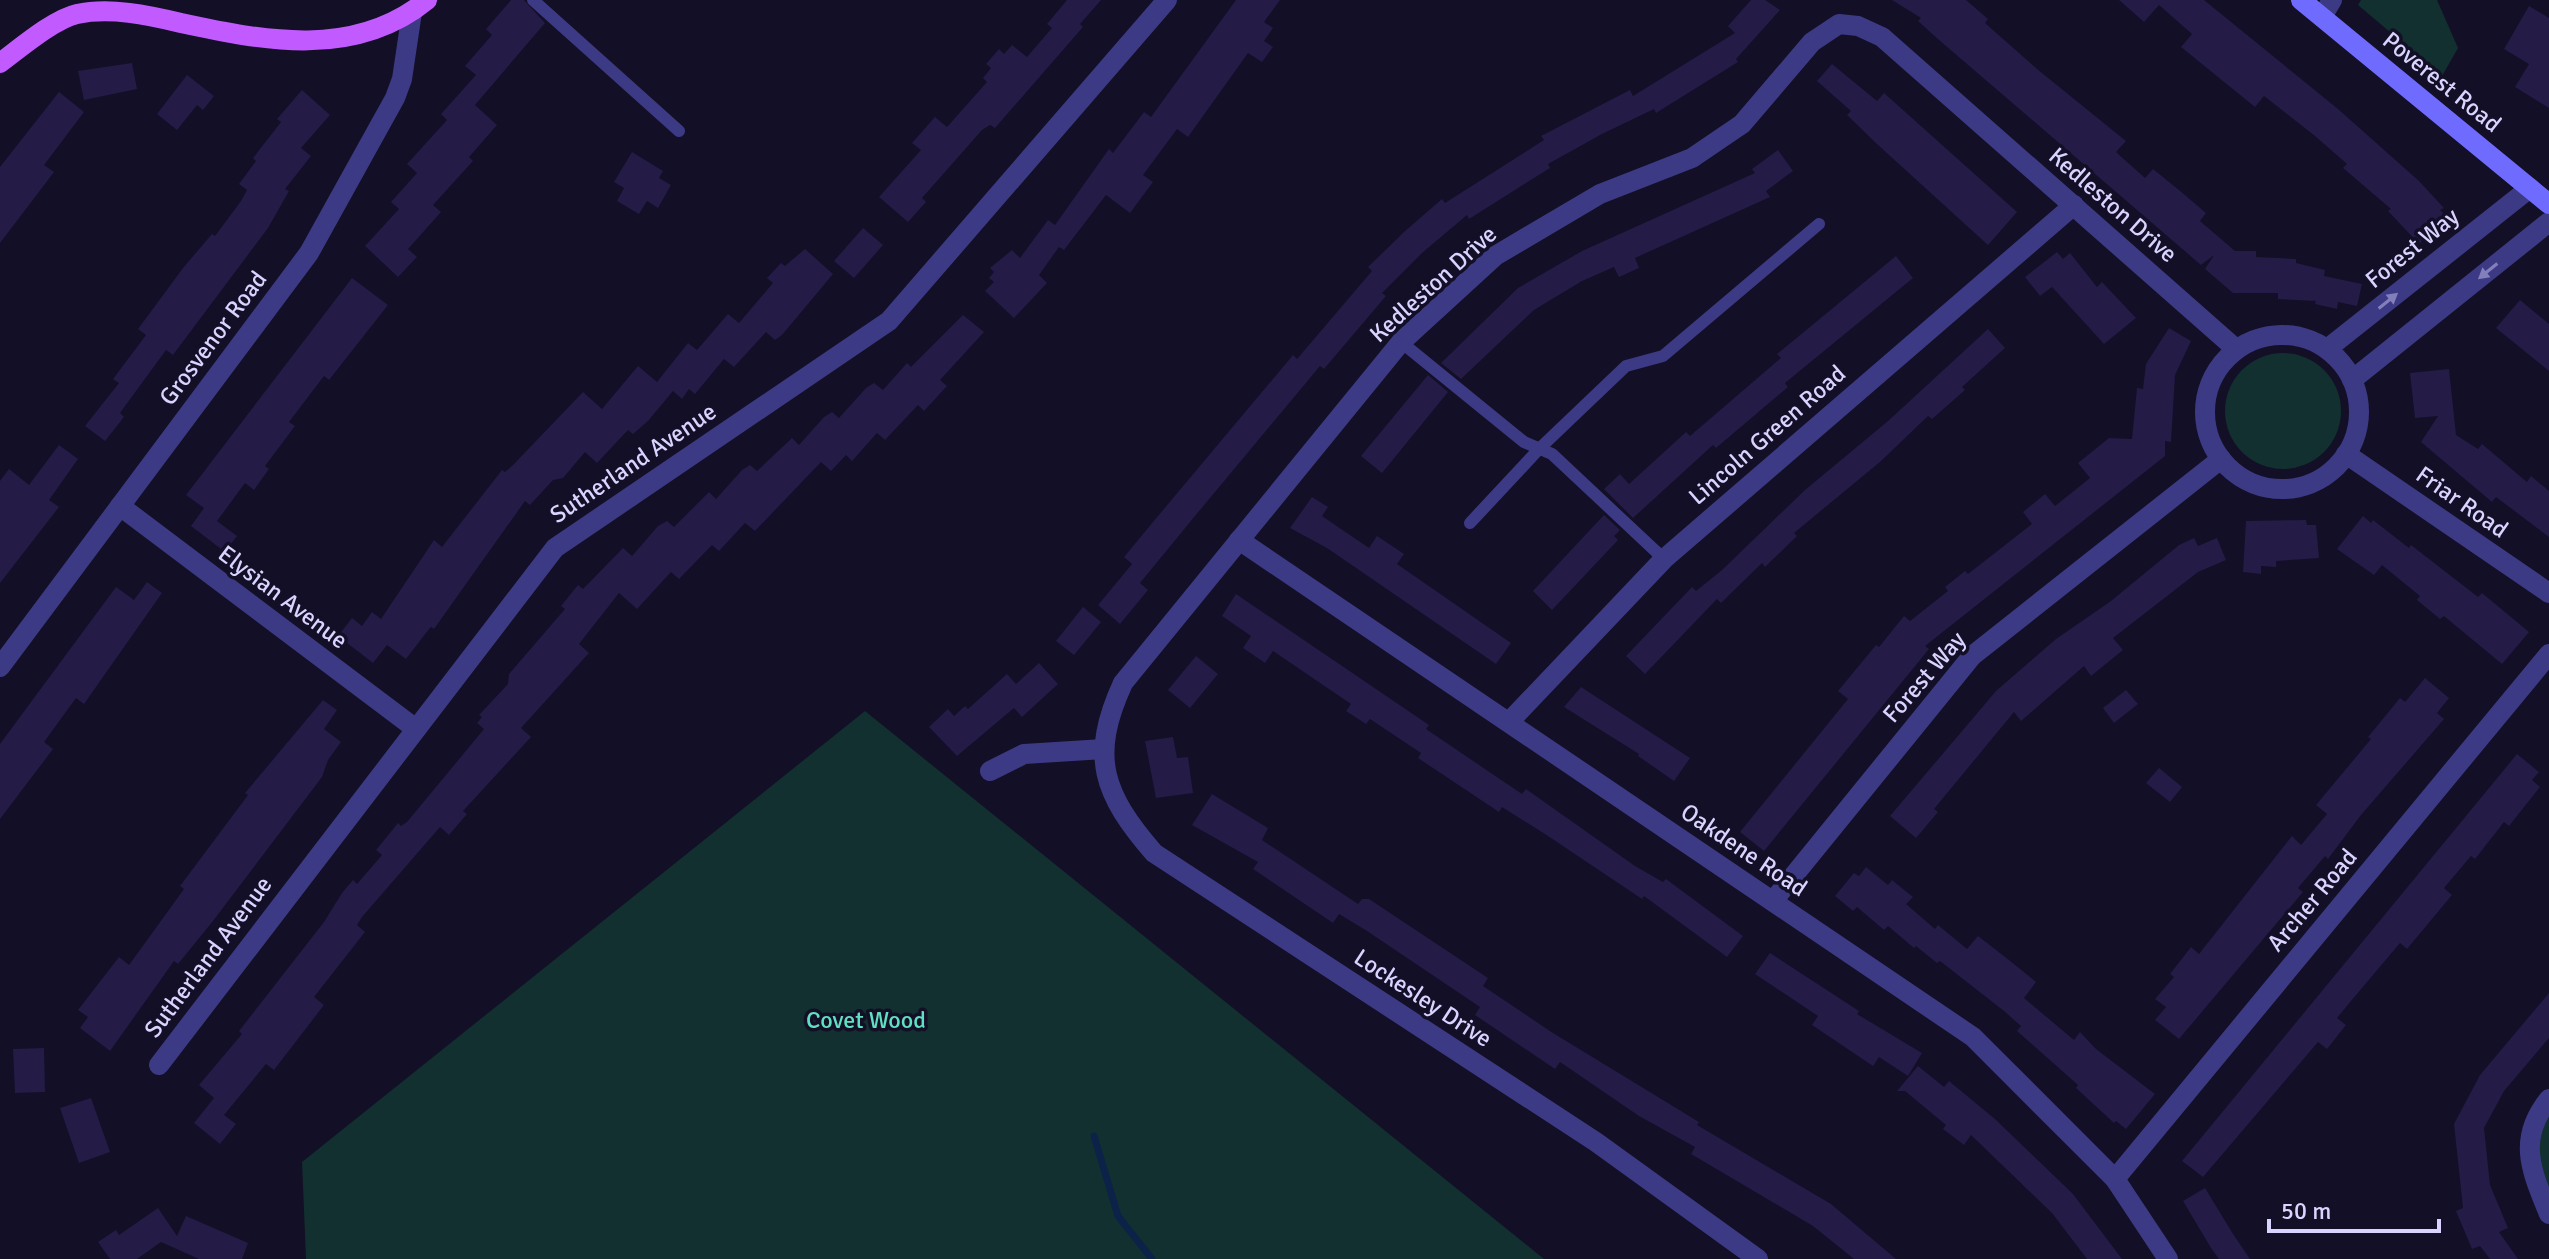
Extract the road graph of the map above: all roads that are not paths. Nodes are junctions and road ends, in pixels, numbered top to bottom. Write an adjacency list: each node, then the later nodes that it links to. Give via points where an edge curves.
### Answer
1 (533, 0): 8 (lane)
2 (1167, 0): 29 (street, Sutherland Avenue, via 889,321 555,548)
3 (2301, 0): 6 (street, Poverest Road)
4 (420, 6): 5 (main road, via 352,37 307,42); 21 (street, Grosvenor Road, via 395,98 309,253)
5 (73, 7): 7 (main road)
6 (2327, 8): 9 (street, Poverest Road)
7 (0, 63)
8 (679, 131)
9 (2530, 188): 10 (street, Poverest Road); 16 (street, Forest Way, one-way to 9)
10 (2549, 204)
11 (2074, 205): 14 (street, Kedleston Drive, via 1882,37 1839,24 1812,42 1742,124 1692,158 1600,194 1495,256); 15 (street, Kedleston Drive); 24 (street, Lincoln Green Road)
12 (2549, 222): 17 (street, one-way to 17)
13 (1819, 224): 18 (lane, via 1663,356 1626,366)
14 (1401, 342): 18 (lane); 23 (street, Kedleston Drive)
15 (2236, 349): 16 (street, via 2258,338 2282,335); 20 (street, via 2213,378 2204,413)
16 (2327, 349): 17 (street)
17 (2352, 380): 19 (street, via 2358,418)
18 (1539, 449): 22 (lane); 24 (lane, via 1552,454)
19 (2346, 454): 20 (street, via 2319,478 2285,489 2261,486); 25 (street, Friar Road)
20 (2221, 459): 32 (street, Forest Way, via 1972,656)
21 (120, 506): 27 (street, Grosvenor Road); 29 (street, Elysian Avenue)
22 (1470, 523)
23 (1239, 540): 28 (street, Oakdene Road); 30 (street, Kedleston Drive, via 1123,683 1110,712)
24 (1664, 559): 28 (street, Lincoln Green Road)
25 (2549, 593)
26 (2549, 654): 35 (street, Archer Road)
27 (0, 667)
28 (1509, 722): 32 (street, Oakdene Road)
29 (416, 729): 33 (street, Sutherland Avenue)
30 (1104, 749): 31 (street, via 1024,754); 37 (street, Lockesley Drive, via 1108,782 1122,816 1154,853 1596,1142)
31 (990, 771)
32 (1773, 901): 35 (street, Oakdene Road, via 1973,1037)
33 (159, 1065)
34 (2549, 1099): 36 (street, via 2538,1113 2528,1162)
35 (2115, 1179): 38 (street, Oakdene Road)
36 (2549, 1214)
37 (1758, 1259)
38 (2168, 1259)

